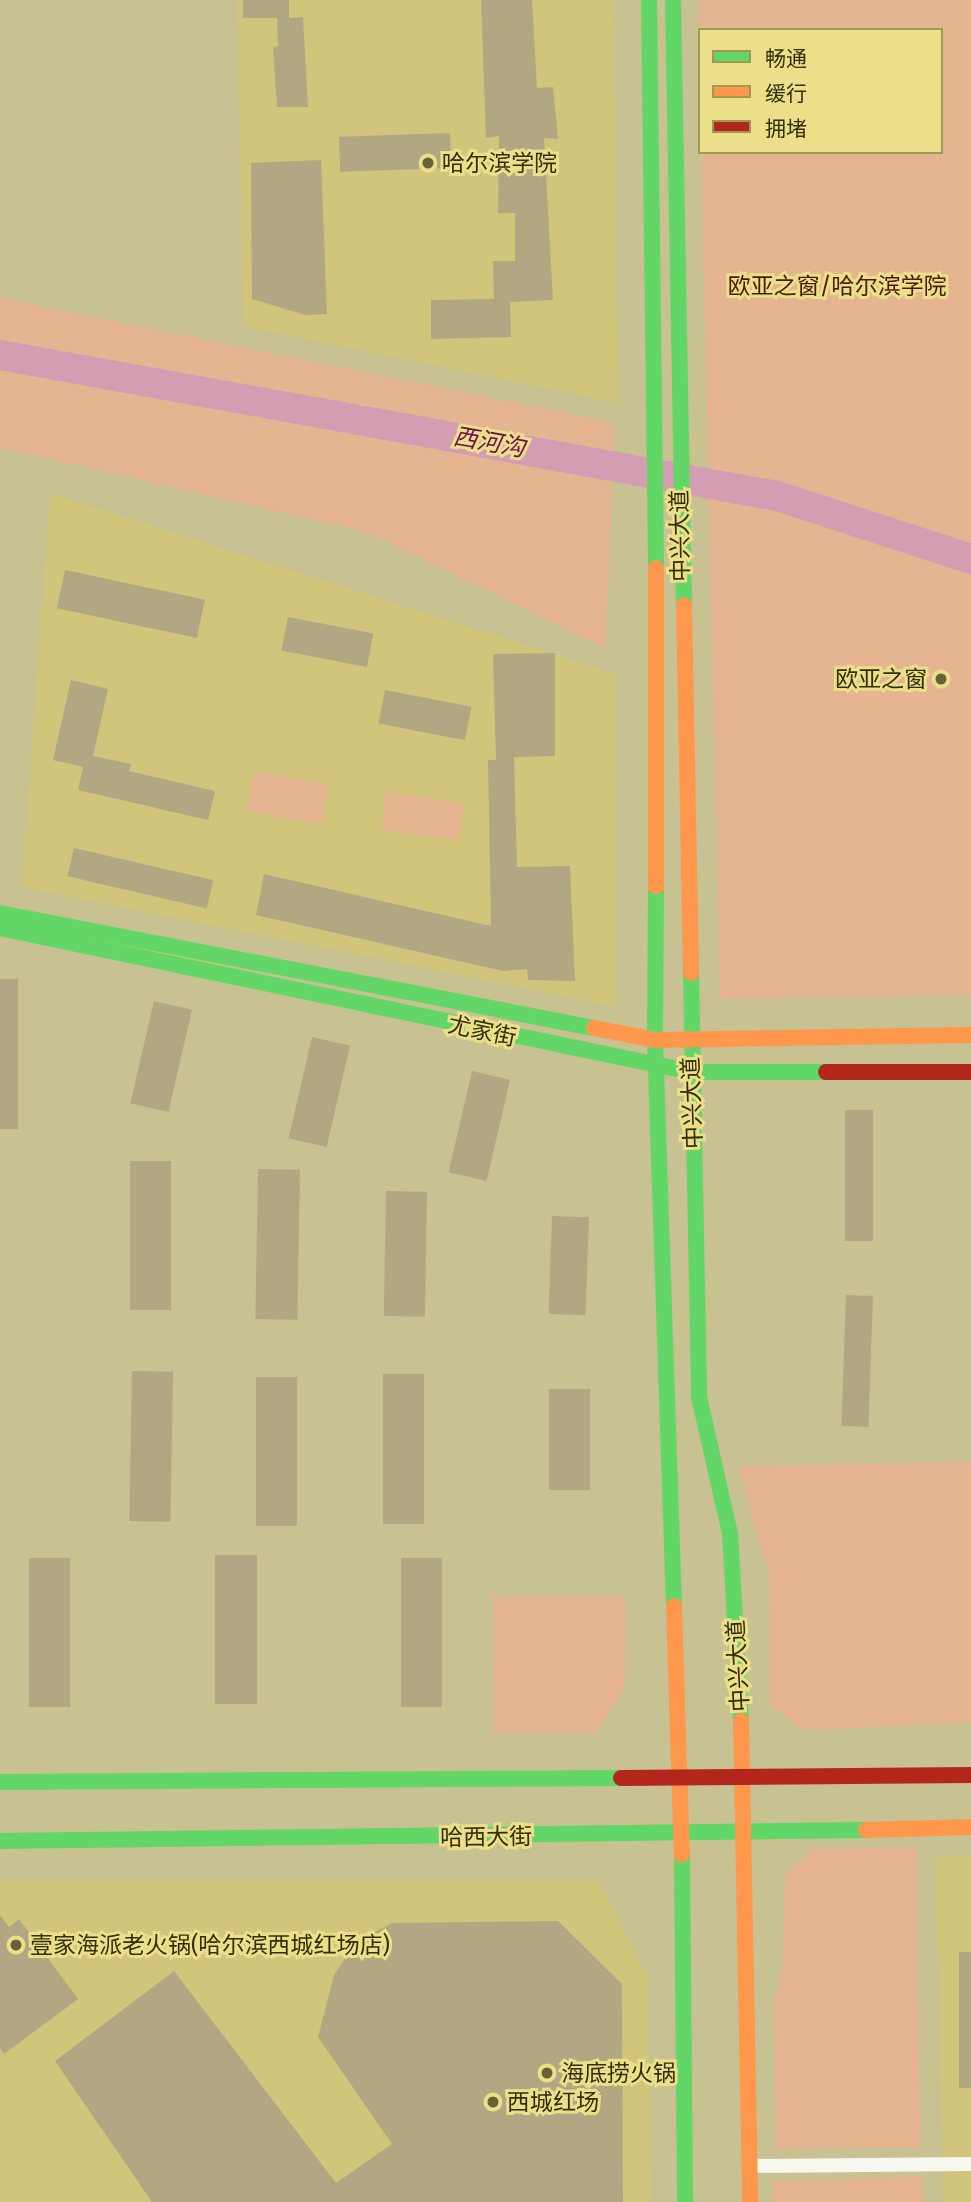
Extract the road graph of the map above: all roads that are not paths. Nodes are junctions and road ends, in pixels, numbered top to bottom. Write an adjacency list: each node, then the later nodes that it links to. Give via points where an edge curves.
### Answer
1 (649, 0): 7 (main road, 中兴大道)
2 (673, 0): 6 (main road, 中兴大道)
3 (0, 913): 7 (main road, 尤家街)
4 (0, 928): 8 (main road, 尤家街)
5 (971, 1034): 6 (main road, 尤家街)
6 (689, 1035): 7 (main road, 尤家街); 9 (main road, 中兴大道)
7 (655, 1040): 8 (main road, 中兴大道)
8 (656, 1065): 9 (main road, 尤家街); 11 (main road, 中兴大道)
9 (692, 1072): 10 (main road, 尤家街); 12 (main road, 中兴大道, via 699,1397 730,1533)
10 (971, 1072)
11 (679, 1774): 12 (main road); 14 (main road); 17 (main road, 中兴大道)
12 (743, 1775): 13 (main road); 16 (main road, 中兴大道)
13 (971, 1775)
14 (0, 1782)
15 (971, 1827): 16 (main road, 哈西大街)
16 (743, 1832): 17 (main road, 哈西大街); 20 (main road, 中兴大道)
17 (682, 1835): 18 (main road, 哈西大街); 21 (main road, 中兴大道)
18 (0, 1841)
19 (971, 2164): 20 (street)
20 (749, 2166): 22 (main road, 中兴大道)
21 (685, 2202)
22 (750, 2202)

